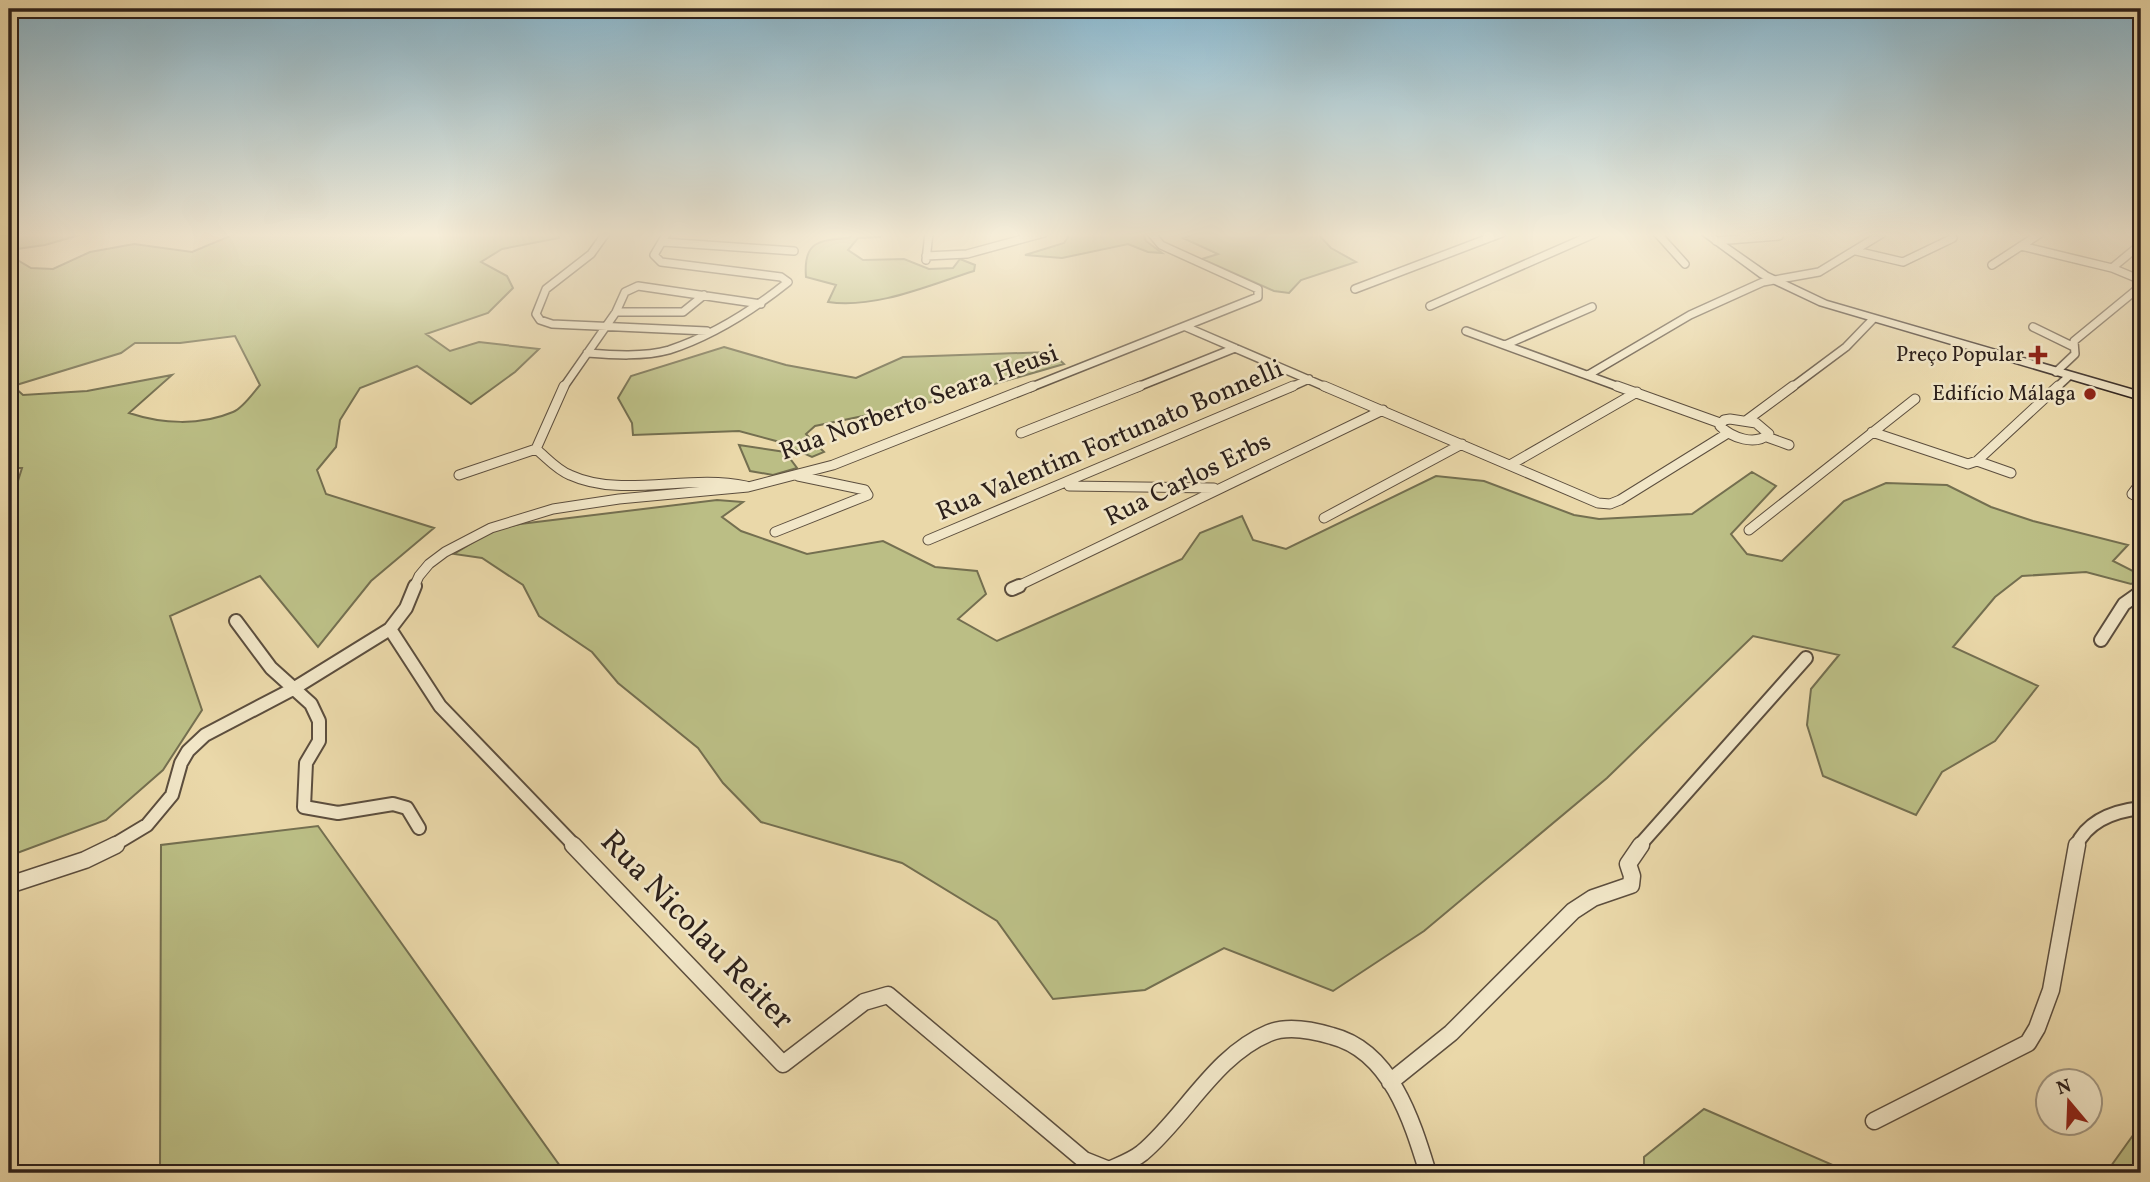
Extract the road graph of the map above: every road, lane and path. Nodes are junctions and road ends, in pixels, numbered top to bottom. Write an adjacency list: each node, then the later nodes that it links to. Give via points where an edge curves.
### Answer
1 (547, 288): 16 (street, via 536,314 540,320)
2 (633, 288): 14 (street, via 625,292)
3 (654, 288): 10 (street)
4 (780, 288): 11 (street)
5 (1254, 288): 17 (street, Rua Norberto Seara Heusi, via 1258,297)
6 (1472, 288): 12 (street)
7 (1749, 288): 26 (street, via 1690,315)
8 (1790, 288): 15 (main road)
9 (2138, 288): 22 (street)
10 (704, 295): 11 (street); 14 (street, via 683,312)
11 (761, 304): 19 (street)
12 (1430, 306)
13 (1592, 307): 21 (street)
14 (617, 312): 16 (street)
15 (1872, 318): 25 (main road); 33 (street, via 1846,347)
16 (607, 326): 19 (street); 24 (street)
17 (1185, 327): 23 (street); 46 (street, Rua Norberto Seara Heusi, via 858,456)
18 (2033, 327): 22 (street)
19 (710, 331): 24 (street, via 668,350)
20 (1466, 331): 21 (street)
21 (1506, 345): 26 (street)
22 (2072, 346): 25 (street, via 2075,354)
23 (1235, 348): 28 (street); 36 (street)
24 (587, 353): 41 (street, via 561,390)
25 (2056, 372): 27 (main road)
26 (1588, 375): 29 (street)
27 (2069, 376): 30 (main road); 42 (street)
28 (1309, 379): 32 (street); 48 (street, Rua Valentim Fortunato Bonnelli)
29 (1637, 392): 34 (street); 43 (street)
30 (2141, 396)
31 (1915, 399): 35 (street)
32 (1383, 410): 39 (street); 50 (street, Rua Carlos Erbs)
33 (1747, 420): 34 (street); 38 (street, via 1768,430)
34 (1720, 423): 37 (street)
35 (1872, 432): 42 (street, via 1960,463); 53 (street)
36 (1021, 433)
37 (1728, 433): 38 (street, via 1754,440); 43 (street, via 1610,504 1585,500)
38 (1767, 437): 40 (street)
39 (1462, 444): 43 (street); 52 (street)
40 (1789, 446)
41 (536, 449): 45 (street); 49 (street, via 570,476 586,480 629,484 723,480)
42 (1977, 461): 44 (street)
43 (1510, 465)
44 (2011, 473)
45 (460, 475)
46 (796, 475): 49 (street, Rua Norberto Seara Heusi); 54 (street, via 866,490 867,495)
47 (2141, 482): 51 (street)
48 (1063, 485): 50 (street); 55 (street, Rua Valentim Fortunato Bonnelli)
49 (748, 487): 59 (street, Rua Norberto Seara Heusi, via 586,503 491,528 429,564)
50 (1218, 488): 56 (street, Rua Carlos Erbs)
51 (2136, 496)
52 (1324, 518)
53 (1749, 530)
54 (775, 532)
55 (928, 540)
56 (1012, 589)
57 (2141, 593): 60 (street, via 2124,604)
58 (236, 621): 62 (street)
59 (390, 629): 62 (street, Rua Norberto Seara Heusi); 66 (street, Rua Nicolau Reiter, via 440,706 783,1065 864,1002 888,995 1084,1160 1109,1170 1139,1156 1240,1052 1270,1032 1310,1029 1344,1040 1370,1058)
60 (2101, 640)
61 (1806, 658): 66 (street, via 1636,850 1628,864 1631,885 1623,892 1591,899 1573,911 1451,1032)
62 (293, 689): 64 (street, via 311,704 319,721 319,741 306,763 304,807 338,813 393,804 407,808); 65 (street, Rua Norberto Seara Heusi, via 205,735 181,763 172,795 133,836 85,860)
63 (2141, 808): 67 (street, via 2104,818 2079,839 2058,958 2038,1030 2028,1043)
64 (419, 828)
65 (9, 885)
66 (1390, 1082): 68 (street, Rua Nicolau Reiter, via 1416,1130)
67 (1874, 1121)
68 (1427, 1173)

